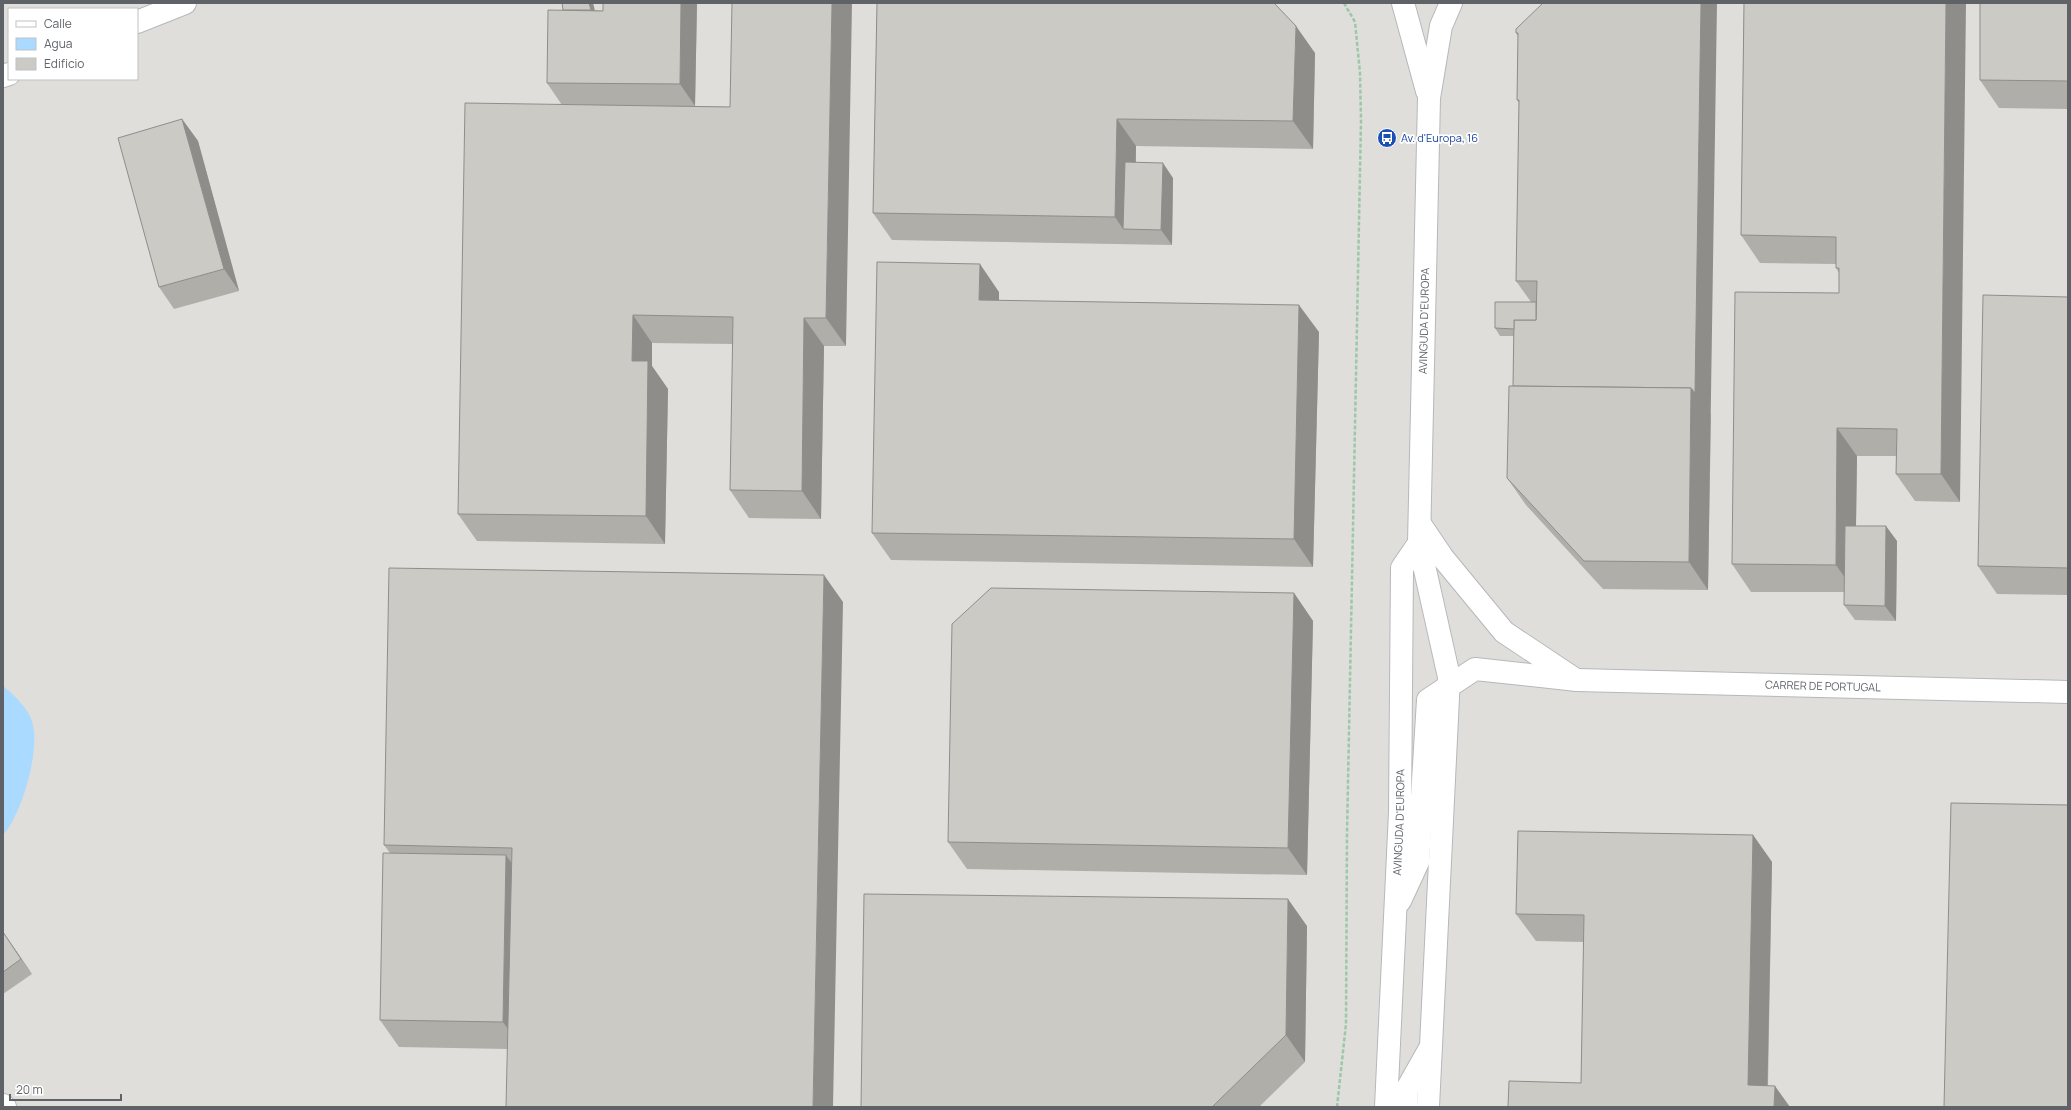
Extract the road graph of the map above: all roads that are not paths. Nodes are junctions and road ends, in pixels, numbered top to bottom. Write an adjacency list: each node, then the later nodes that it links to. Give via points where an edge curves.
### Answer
1 (185, 3): 4 (street)
2 (1403, 3): 5 (street, AVINGUDA D'EUROPA)
3 (1451, 3): 5 (street, AVINGUDA D'EUROPA, via 1442,26)
4 (138, 22)
5 (1429, 98): 6 (street, AVINGUDA D'EUROPA)
6 (1419, 534): 7 (street, via 1443,558 1504,632); 8 (street, AVINGUDA D'EUROPA); 10 (street, AVINGUDA D'EUROPA, via 1402,568 1400,812)
7 (1577, 680): 8 (street, CARRER DE PORTUGAL, via 1475,669); 9 (street, CARRER DE PORTUGAL)
8 (1449, 686): 10 (street, CARRER DE PORTUGAL, via 1428,700 1418,862); 11 (street, AVINGUDA D'EUROPA)
9 (2068, 692)
10 (1395, 911): 12 (street, AVINGUDA D'EUROPA)
11 (1431, 1048): 13 (street, via 1407,1089); 14 (street, AVINGUDA D'EUROPA)
12 (1386, 1107)
13 (1406, 1107)
14 (1428, 1107)

